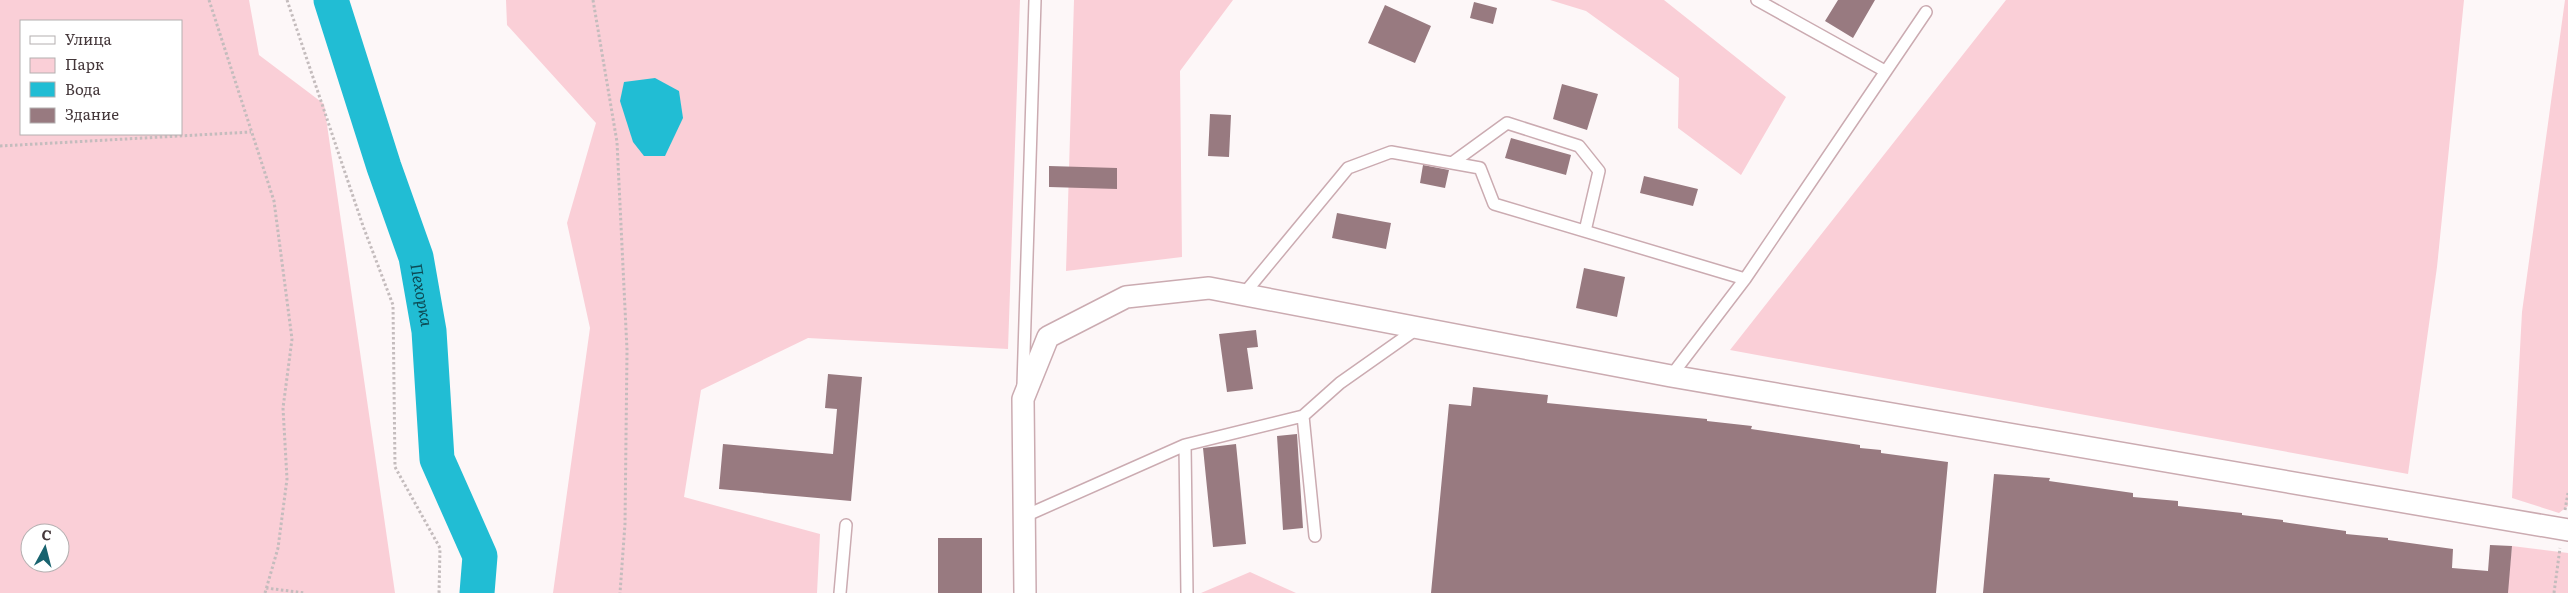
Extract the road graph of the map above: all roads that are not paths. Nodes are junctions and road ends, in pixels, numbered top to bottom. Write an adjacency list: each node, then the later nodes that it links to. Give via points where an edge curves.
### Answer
1 (1034, 0): 11 (lane)
2 (1757, 0): 4 (lane)
3 (1926, 12): 4 (lane)
4 (1886, 71): 7 (lane)
5 (1452, 162): 6 (lane, via 1480,168 1494,204); 6 (lane, via 1507,124 1579,146 1599,171); 8 (lane, via 1391,152 1348,168)
6 (1585, 231): 7 (lane)
7 (1745, 279): 10 (lane)
8 (1243, 295): 9 (street); 11 (street, via 1209,288 1126,297 1048,337)
9 (1418, 328): 10 (street); 12 (lane, via 1340,383)
10 (1671, 376): 16 (street)
11 (1023, 399): 14 (street)
12 (1303, 416): 13 (lane); 17 (lane)
13 (1185, 445): 14 (lane); 20 (lane)
14 (1025, 516): 19 (street)
15 (846, 525): 18 (lane)
16 (2568, 530)
17 (1315, 536)
18 (840, 593)
19 (1025, 593)
20 (1187, 593)

